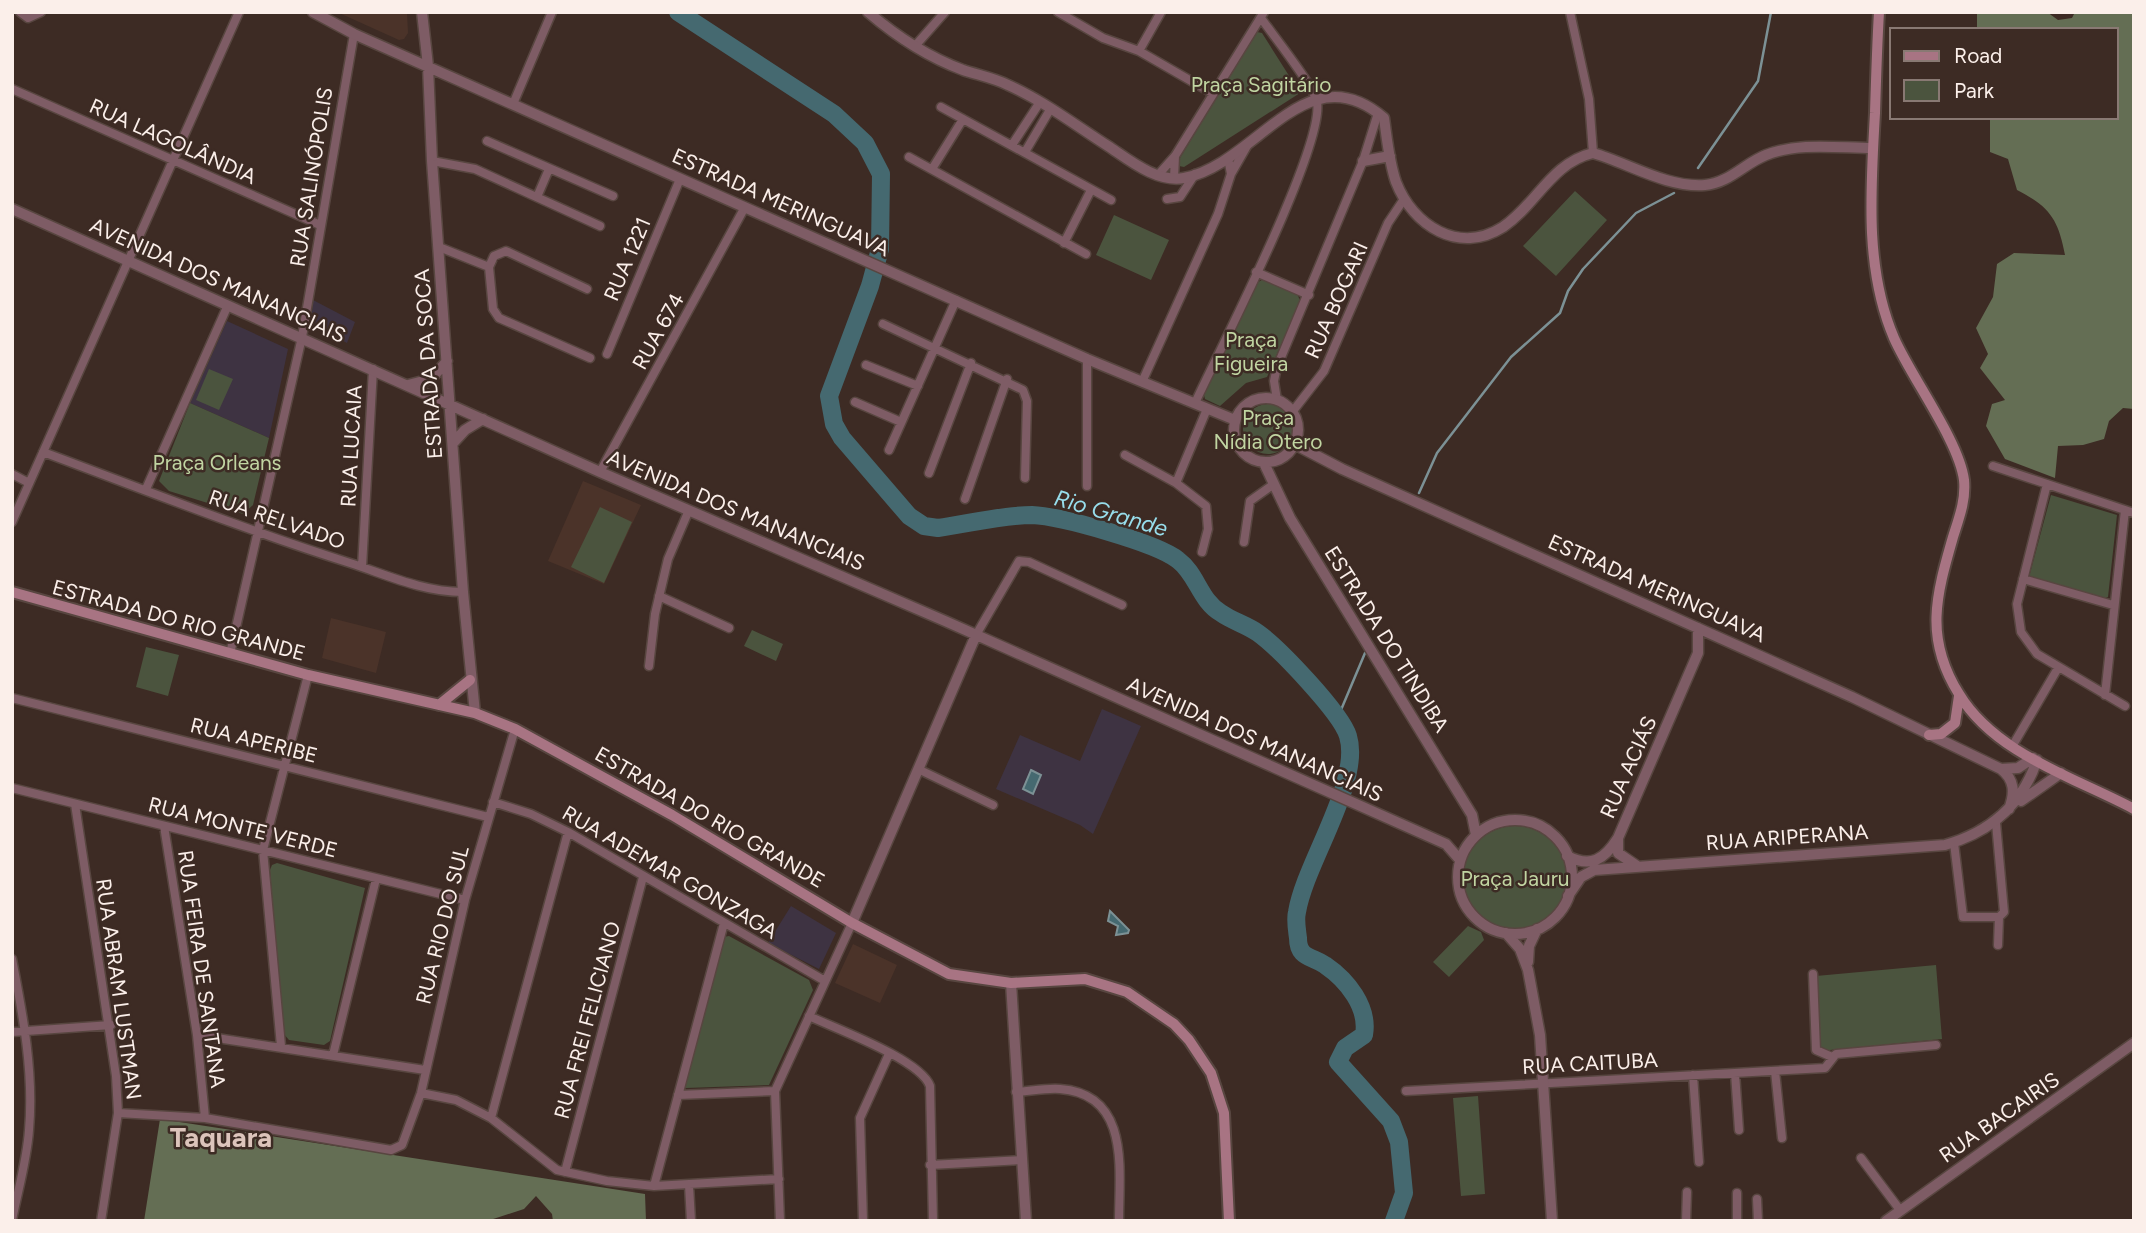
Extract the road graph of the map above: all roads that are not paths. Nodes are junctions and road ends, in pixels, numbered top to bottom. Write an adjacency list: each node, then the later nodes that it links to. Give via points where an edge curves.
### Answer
1 (20, 12): 2 (street, via 28,19)
2 (41, 12)
3 (239, 12): 39 (street)
4 (313, 12): 16 (street, ESTRADA MERINGUAVA)
5 (422, 12): 19 (street, ESTRADA DA SOCA)
6 (552, 12): 24 (street)
7 (868, 12): 17 (street)
8 (945, 12): 17 (street)
9 (1058, 12): 15 (street)
10 (1083, 12): 15 (street)
11 (1161, 12): 18 (street)
12 (1570, 12): 34 (street, via 1589,99)
13 (1879, 12): 32 (main road)
14 (1262, 15): 21 (street); 22 (street)
15 (1077, 23): 18 (street)
16 (354, 34): 19 (street, ESTRADA MERINGUAVA); 57 (street, RUA SALINÓPOLIS)
17 (915, 46): 23 (street, via 942,61 1004,82)
18 (1139, 51): 21 (street)
19 (428, 66): 24 (street, ESTRADA MERINGUAVA); 40 (street, ESTRADA DA SOCA)
20 (12, 89): 39 (street, RUA LAGOLÂNDIA)
21 (1213, 93): 35 (street)
22 (1316, 99): 27 (street, via 1350,98); 31 (street); 64 (street, via 1311,146)
23 (1040, 102): 26 (street); 30 (street)
24 (513, 104): 48 (street, ESTRADA MERINGUAVA)
25 (941, 107): 28 (street)
26 (1051, 108): 33 (street); 46 (street)
27 (1378, 113): 36 (street, via 1384,118); 41 (street)
28 (963, 119): 30 (street); 43 (street)
29 (487, 141): 42 (street)
30 (1012, 145): 33 (street)
31 (1247, 145): 38 (street); 45 (street)
32 (1872, 148): 34 (street, via 1781,150 1720,183 1704,185 1669,180); 134 (main road, via 1878,287 1894,337 1957,456 1964,479 1964,503 1936,598 1934,624 1942,660)
33 (1025, 152): 49 (street)
34 (1593, 153): 53 (street, via 1564,164 1519,213 1482,236 1453,238 1437,232)
35 (1175, 156): 46 (street); 47 (street)
36 (1390, 156): 41 (street); 53 (street)
37 (909, 157): 43 (street)
38 (1228, 158): 44 (street); 45 (street)
39 (173, 160): 57 (street, RUA LAGOLÂNDIA); 62 (street)
40 (432, 161): 51 (street, via 466,166); 60 (street, ESTRADA DA SOCA)
41 (1363, 161): 66 (street)
42 (549, 169): 50 (street); 51 (street)
43 (932, 169): 59 (street)
44 (1195, 174): 47 (street); 52 (street, via 1180,197)
45 (1231, 174): 80 (street, via 1218,214)
46 (1157, 175): 47 (street)
47 (1174, 178)
48 (680, 179): 55 (street, ESTRADA MERINGUAVA); 72 (street, RUA 1221)
49 (1091, 190): 54 (street); 59 (street)
50 (613, 196)
51 (537, 197): 58 (street)
52 (1167, 200)
53 (1404, 200): 88 (street, RUA BOGARI, via 1388,223 1324,371)
54 (1111, 201)
55 (746, 207): 67 (street, ESTRADA MERINGUAVA); 100 (street, RUA 674)
56 (12, 209): 62 (street, AVENIDA DOS MANANCIAIS)
57 (320, 225): 70 (street, RUA SALINÓPOLIS)
58 (600, 226)
59 (1065, 243): 61 (street)
60 (439, 247): 63 (street); 75 (street, ESTRADA DA SOCA)
61 (1086, 254)
62 (129, 262): 68 (street, AVENIDA DOS MANANCIAIS); 95 (street)
63 (489, 267): 65 (street, via 494,256 506,251); 73 (street, via 493,309 499,317)
64 (1256, 272): 66 (street); 85 (street)
65 (587, 289)
66 (1309, 295): 83 (street, via 1274,374)
67 (956, 300): 71 (street); 74 (street, ESTRADA MERINGUAVA)
68 (228, 304): 70 (street, AVENIDA DOS MANANCIAIS); 109 (street)
69 (883, 324): 71 (street)
70 (302, 337): 78 (street, AVENIDA DOS MANANCIAIS); 114 (street, RUA SALINÓPOLIS)
71 (935, 347): 76 (street); 82 (street)
72 (607, 354)
73 (590, 358)
74 (1087, 359): 80 (street, ESTRADA MERINGUAVA); 108 (street)
75 (447, 361): 81 (street, via 431,379); 86 (street, ESTRADA DA SOCA)
76 (971, 363): 79 (street); 101 (street)
77 (866, 365): 82 (street)
78 (373, 369): 81 (street, AVENIDA DOS MANANCIAIS); 117 (street, RUA LUCAIA)
79 (1007, 379): 103 (street, via 1019,386 1027,401); 110 (street)
80 (1142, 382): 85 (street, ESTRADA MERINGUAVA)
81 (407, 385): 86 (street, AVENIDA DOS MANANCIAIS)
82 (918, 386): 91 (street)
83 (1277, 400): 88 (street); 90 (street, via 1252,401)
84 (855, 402): 91 (street)
85 (1195, 403): 87 (street, ESTRADA MERINGUAVA)
86 (450, 404): 89 (street, AVENIDA DOS MANANCIAIS); 92 (street, ESTRADA DA SOCA)
87 (1207, 409): 90 (street, ESTRADA MERINGUAVA); 106 (street)
88 (1293, 411): 93 (street, via 1298,422)
89 (483, 419): 92 (street); 100 (street, AVENIDA DOS MANANCIAIS)
90 (1236, 420): 98 (street, via 1234,431 1243,453)
91 (901, 422): 94 (street)
92 (453, 443): 120 (street, ESTRADA DA SOCA)
93 (1296, 445): 97 (street); 125 (street, ESTRADA MERINGUAVA)
94 (889, 450)
95 (43, 452): 105 (street); 109 (street, RUA RELVADO)
96 (1125, 455): 106 (street)
97 (1277, 461): 98 (street); 104 (street)
98 (1264, 463): 104 (street, ESTRADA DO TINDIBA)
99 (1993, 466): 107 (street)
100 (600, 472): 111 (street, AVENIDA DOS MANANCIAIS)
101 (929, 473)
102 (12, 474): 105 (street)
103 (1025, 478)
104 (1274, 482): 115 (street, via 1250,502); 154 (street, ESTRADA DO TINDIBA, via 1290,518)
105 (29, 483): 113 (street)
106 (1176, 483): 116 (street, via 1206,506 1208,529)
107 (2047, 484): 112 (street); 118 (street)
108 (1087, 486)
109 (146, 489): 114 (street, RUA RELVADO)
110 (965, 499)
111 (689, 510): 121 (street, via 668,559); 126 (street, AVENIDA DOS MANANCIAIS)
112 (2129, 511): 123 (street)
113 (12, 522)
114 (255, 533): 117 (street, RUA RELVADO); 129 (street, RUA SALINÓPOLIS)
115 (1244, 542)
116 (1202, 552)
117 (362, 567): 120 (street, RUA RELVADO, via 428,590)
118 (2023, 579): 123 (street); 131 (street, via 2017,604 2021,632 2037,654)
119 (12, 592): 129 (main road, ESTRADA DO RIO GRANDE)
120 (463, 592): 133 (street, ESTRADA DA SOCA)
121 (659, 596): 124 (street); 130 (street)
122 (1122, 605): 126 (street, via 1019,561)
123 (2113, 605): 135 (street)
124 (729, 628)
125 (1698, 628): 127 (street, ESTRADA MERINGUAVA); 128 (street, RUA ACIÁS)
126 (976, 635): 146 (street); 163 (street, AVENIDA DOS MANANCIAIS)
127 (1720, 638): 128 (street); 141 (street, ESTRADA MERINGUAVA)
128 (1698, 653): 161 (street, RUA ACIÁS)
129 (230, 654): 132 (main road, ESTRADA DO RIO GRANDE)
130 (649, 666)
131 (2058, 668): 135 (street); 142 (street)
132 (308, 676): 137 (main road, ESTRADA DO RIO GRANDE); 144 (street)
133 (470, 680): 137 (main road); 139 (street, ESTRADA DA SOCA)
134 (1959, 695): 141 (main road, via 1955,723 1941,734); 142 (main road)
135 (2105, 695): 138 (street)
136 (12, 698): 144 (street, RUA APERIBE)
137 (439, 705): 139 (main road, ESTRADA DO RIO GRANDE)
138 (2125, 706)
139 (475, 713): 140 (main road, ESTRADA DO RIO GRANDE)
140 (515, 729): 149 (street, RUA RIO DO SUL); 174 (main road, ESTRADA DO RIO GRANDE, via 672,815)
141 (1929, 735): 145 (street, ESTRADA MERINGUAVA)
142 (2013, 745): 143 (main road)
143 (2035, 759): 145 (street, via 2018,768); 147 (main road); 152 (street, RUA ARIPERANA, via 2030,783)
144 (283, 765): 155 (street, RUA APERIBE); 164 (street)
145 (2001, 769): 152 (street, via 2013,789)
146 (920, 770): 151 (street); 174 (street)
147 (2061, 773): 152 (street, RUA ARIPERANA); 153 (main road)
148 (12, 788): 150 (street, RUA MONTE VERDE)
149 (493, 802): 155 (street, RUA RIO DO SUL); 159 (street, RUA ADEMAR GONZAGA)
150 (75, 804): 158 (street, RUA MONTE VERDE); 184 (street, RUA ABRAM LUSTMAN)
151 (993, 805)
152 (2009, 809): 156 (street, RUA ARIPERANA)
153 (2134, 810)
154 (1472, 815): 157 (street); 160 (street, ESTRADA DO TINDIBA)
155 (488, 817): 171 (street, RUA RIO DO SUL)
156 (1996, 823): 162 (street, RUA ARIPERANA); 172 (street, via 2004,912)
157 (1492, 825): 160 (street); 165 (street, via 1515,821 1538,826 1555,838)
158 (164, 826): 164 (street, RUA MONTE VERDE); 187 (street, RUA FEIRA DE SANTANA)
159 (568, 832): 168 (street, RUA ADEMAR GONZAGA); 206 (street)
160 (1473, 838): 163 (street); 166 (street)
161 (1618, 838): 165 (street, RUA ACIÁS, via 1604,857 1592,863); 167 (street, via 1618,853)
162 (1954, 843): 167 (street, RUA ARIPERANA); 172 (street, via 1962,917)
163 (1446, 844): 166 (street, AVENIDA DOS MANANCIAIS)
164 (263, 850): 169 (street, RUA MONTE VERDE); 190 (street)
165 (1567, 856): 170 (street)
166 (1460, 860): 176 (street, via 1458,884 1466,907 1483,924)
167 (1637, 866): 170 (street, RUA ARIPERANA, via 1587,873)
168 (643, 877): 173 (street, RUA ADEMAR GONZAGA); 213 (street, RUA FREI FELICIANO)
169 (376, 878): 171 (street, RUA MONTE VERDE); 191 (street)
170 (1568, 896): 175 (street, via 1553,919)
171 (465, 900): 194 (street, RUA RIO DO SUL)
172 (1999, 917): 177 (street)
173 (724, 923): 181 (street, RUA ADEMAR GONZAGA); 203 (street)
174 (852, 923): 181 (street); 182 (main road, ESTRADA DO RIO GRANDE, via 949,974)
175 (1537, 929): 176 (street); 179 (street, via 1529,946)
176 (1506, 933): 179 (street, via 1520,949)
177 (1998, 945)
178 (12, 959): 185 (street)
179 (1528, 970): 198 (street)
180 (1813, 974): 193 (street, via 1815,1050)
181 (825, 981): 183 (street)
182 (1011, 983): 201 (street); 229 (main road, ESTRADA DO RIO GRANDE, via 1085,979 1105,983 1156,1009 1189,1040 1211,1073 1224,1113)
183 (809, 1016): 192 (street); 199 (street)
184 (111, 1026): 185 (street); 204 (street, RUA ABRAM LUSTMAN)
185 (25, 1030): 186 (street); 221 (street, via 29,1132)
186 (12, 1032)
187 (197, 1035): 190 (street); 205 (street, RUA FEIRA DE SANTANA)
188 (2134, 1043): 220 (street, RUA BACAIRIS)
189 (1936, 1045): 193 (street, RUA CAITUBA)
190 (281, 1046): 191 (street)
191 (333, 1055): 194 (street)
192 (889, 1055): 212 (street, via 927,1077); 225 (street, via 860,1118)
193 (1832, 1057): 195 (street, RUA CAITUBA, via 1825,1068)
194 (425, 1070): 202 (street, RUA RIO DO SUL)
195 (1774, 1072): 196 (street, RUA CAITUBA); 208 (street)
196 (1735, 1073): 197 (street, RUA CAITUBA); 207 (street)
197 (1693, 1075): 198 (street, RUA CAITUBA); 211 (street)
198 (1544, 1083): 200 (street, RUA CAITUBA); 230 (street)
199 (775, 1091): 203 (street); 214 (street)
200 (1406, 1091)
201 (1016, 1092): 210 (street); 228 (street, via 1072,1091 1100,1106 1108,1116 1118,1139)
202 (421, 1093): 205 (street, RUA RIO DO SUL, via 402,1145 391,1150); 206 (street, via 456,1100)
203 (678, 1095): 216 (street)
204 (118, 1113): 205 (street); 222 (street, RUA ABRAM LUSTMAN)
205 (205, 1118)
206 (491, 1118): 213 (street, via 547,1165)
207 (1739, 1130)
208 (1782, 1138)
209 (1861, 1158): 220 (street)
210 (1021, 1160): 212 (street); 227 (street)
211 (1699, 1162)
212 (930, 1165): 226 (street)
213 (565, 1171): 216 (street)
214 (779, 1179): 215 (street); 224 (street)
215 (689, 1185): 216 (street); 223 (street)
216 (654, 1186)
217 (1688, 1192): 231 (street)
218 (1737, 1193): 232 (street)
219 (1757, 1199): 233 (street)
220 (1900, 1210): 234 (street, RUA BACAIRIS)
221 (12, 1220)
222 (101, 1221)
223 (691, 1221)
224 (780, 1221)
225 (863, 1221)
226 (933, 1221)
227 (1026, 1221)
228 (1119, 1221)
229 (1229, 1221)
230 (1552, 1221)
231 (1686, 1221)
232 (1737, 1221)
233 (1758, 1221)
234 (1886, 1221)

